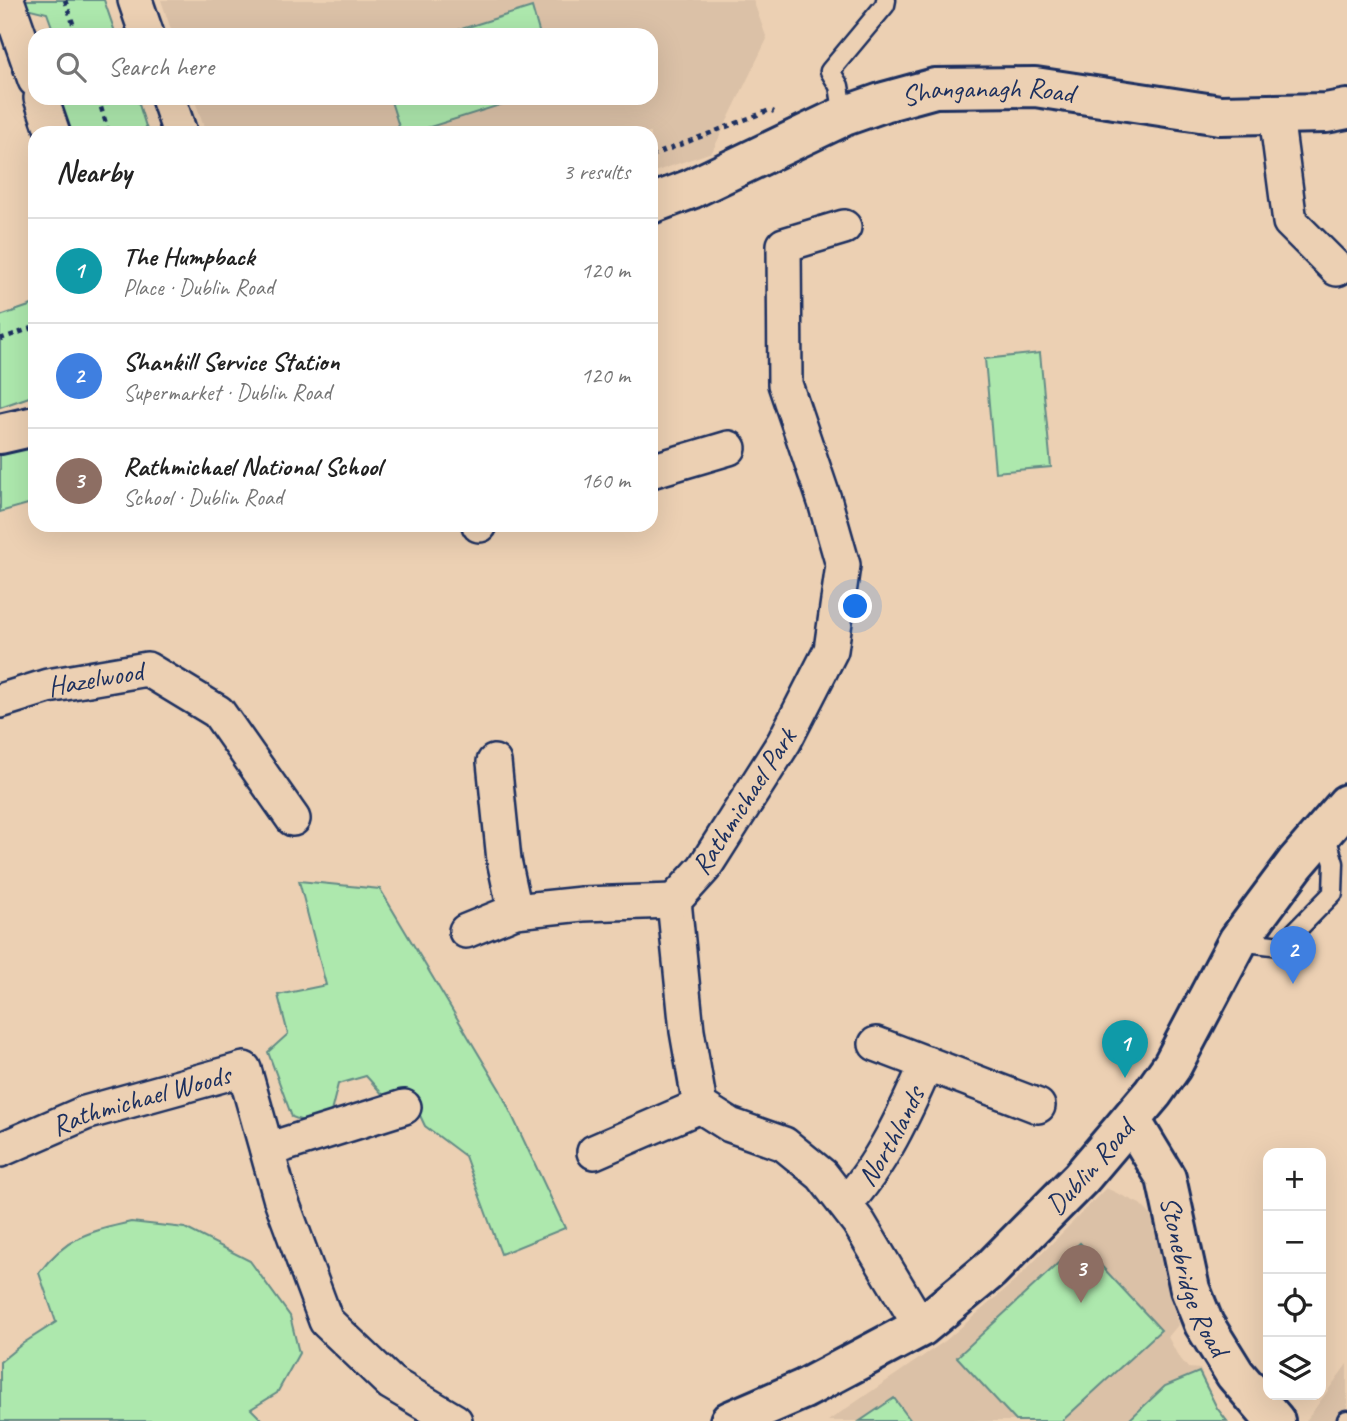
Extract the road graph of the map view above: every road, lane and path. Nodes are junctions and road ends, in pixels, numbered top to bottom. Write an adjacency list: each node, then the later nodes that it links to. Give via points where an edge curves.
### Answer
1 (7, 0): 7 (street)
2 (65, 0): 5 (path)
3 (135, 0): 6 (street)
4 (886, 0): 13 (lane, via 830,71 839,86)
5 (75, 28)
6 (145, 28)
7 (28, 60)
8 (43, 105): 14 (street)
9 (100, 105): 15 (path)
10 (170, 105): 16 (street)
11 (1347, 109): 12 (main road, Shanganagh Road)
12 (1276, 115): 13 (main road, Shanganagh Road, via 1220,115 1035,87 934,89); 19 (street, via 1290,222)
13 (844, 116): 17 (main road, Shanganagh Road)
14 (51, 126)
15 (107, 126)
16 (178, 126)
17 (658, 202)
18 (844, 227): 30 (street, Rathmichael Park, via 784,245 785,384 843,565 831,650 784,742 704,868)
19 (1337, 269)
20 (28, 329): 21 (path)
21 (0, 339)
22 (28, 427): 23 (main road)
23 (0, 434)
24 (729, 448): 25 (street)
25 (658, 469)
26 (0, 701): 29 (street, Hazelwood, via 48,686 147,669 218,712)
27 (494, 762): 31 (street, via 504,860)
28 (1341, 812): 38 (main road, Dublin Road, via 1238,941 1166,1076)
29 (293, 819)
30 (674, 901): 31 (street); 35 (street, Rathmichael Park)
31 (515, 911): 32 (street)
32 (466, 931)
33 (876, 1044): 34 (street, Northlands)
34 (927, 1063): 36 (street, Northlands); 42 (street, Northlands, via 904,1115)
35 (700, 1106): 41 (street); 42 (street, via 730,1125 784,1144 822,1175)
36 (1038, 1106)
37 (404, 1107): 40 (street)
38 (1131, 1120): 43 (main road, Dublin Road, via 990,1270); 46 (main road, Stonebridge Road, via 1166,1178 1190,1289 1204,1324 1235,1374)
39 (0, 1150): 40 (street, Rathmichael Woods, via 85,1112 244,1069)
40 (267, 1150): 44 (street, Rathmichael Woods, via 279,1197 326,1321 391,1383)
41 (594, 1152)
42 (845, 1204): 43 (street)
43 (921, 1327): 45 (main road, Dublin Road, via 804,1389)
44 (455, 1421)
45 (730, 1421)
46 (1275, 1421)

